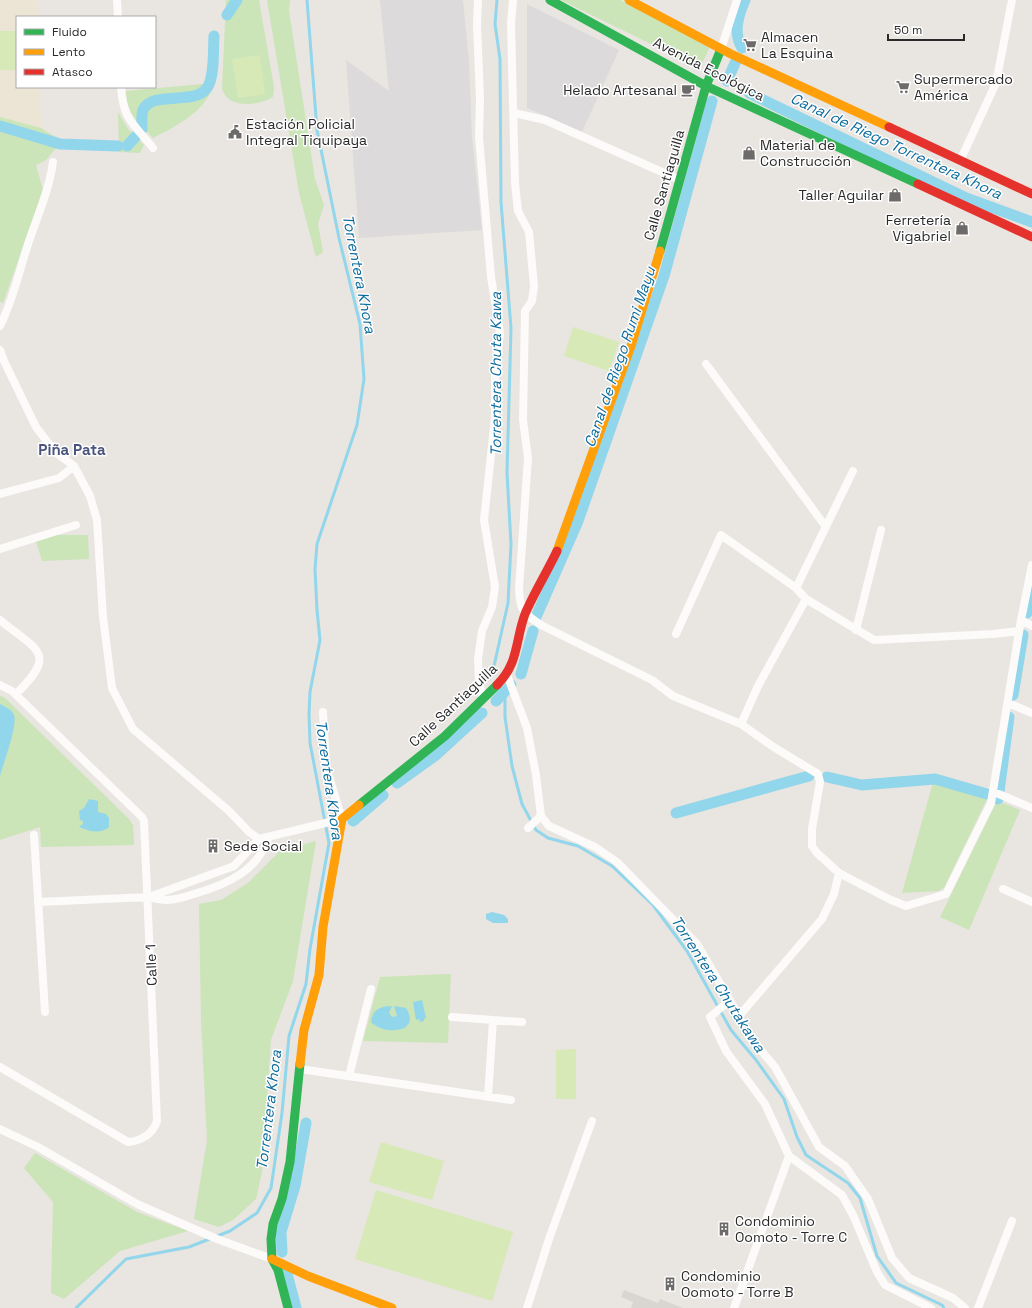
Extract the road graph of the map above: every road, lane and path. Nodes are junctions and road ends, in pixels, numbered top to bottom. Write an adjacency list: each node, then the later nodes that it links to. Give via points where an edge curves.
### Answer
1 (117, 0): 8 (street)
2 (478, 0): 42 (street, via 479,137 491,277 500,333 495,374 496,417 484,520 495,587 492,607 482,631 478,659 479,682)
3 (513, 0): 12 (street, via 511,24)
4 (550, 0): 10 (street, Avenida Ecológica)
5 (629, 0): 9 (street, Avenida Ecológica)
6 (737, 0): 9 (street)
7 (1010, 0): 14 (street, via 996,83)
8 (118, 16)
9 (721, 49): 10 (street, Calle Santiaguilla); 14 (street, Avenida Ecológica)
10 (706, 86): 16 (street, Calle Santiaguilla); 18 (street, Avenida Ecológica)
11 (121, 88): 13 (street, via 122,105 128,119)
12 (514, 113): 16 (street, via 545,120); 32 (street, via 518,211 528,232 534,286 532,301 525,311 523,363 523,420 528,458 518,589 520,607)
13 (153, 148)
14 (960, 161): 17 (street, Avenida Ecológica)
15 (53, 162): 19 (street, via 44,202)
16 (680, 180): 32 (street, Calle Santiaguilla, via 631,346 562,541)
17 (1032, 194)
18 (1032, 237)
19 (0, 326)
20 (0, 350): 22 (street, via 36,427 55,452)
21 (706, 364): 26 (street)
22 (74, 466): 24 (street, via 59,478); 54 (street, via 90,496 96,520 103,617 112,688 133,729)
23 (853, 471): 26 (street)
24 (0, 494)
25 (76, 525): 28 (street)
26 (826, 527): 30 (street)
27 (881, 530): 36 (street)
28 (0, 549)
29 (1032, 565): 34 (street)
30 (796, 588): 31 (street); 38 (street, via 721,535)
31 (806, 599): 36 (street); 46 (street, via 758,686)
32 (525, 615): 39 (street, Calle Santiaguilla, via 516,654); 46 (street, via 652,680 673,696)
33 (0, 620): 41 (street, via 37,651 41,660 33,677)
34 (1021, 620): 35 (street); 37 (street)
35 (1032, 626)
36 (856, 630): 37 (street, via 874,640 993,634)
37 (1019, 630): 43 (street)
38 (676, 634)
39 (507, 675): 42 (street, Calle Santiaguilla); 49 (street, via 527,728)
40 (0, 686): 41 (street, Calle 1)
41 (16, 694): 59 (street, Calle 1, via 142,816)
42 (484, 697): 50 (street, Calle Santiaguilla, via 444,736)
43 (1008, 703): 45 (street); 47 (street)
44 (322, 712): 50 (street, via 326,767)
45 (1032, 714)
46 (741, 724): 55 (street, via 818,774 820,782 812,829 812,846)
47 (994, 792): 48 (street); 55 (street, via 946,894 906,906)
48 (1032, 808)
49 (541, 816): 51 (street); 63 (street, via 549,826 595,847 617,862 697,944)
50 (339, 820): 53 (street); 70 (street, via 323,927 319,975 304,1030)
51 (528, 828)
52 (34, 835): 60 (street)
53 (269, 837): 54 (street); 58 (street, via 265,849 233,880)
54 (259, 839): 56 (street, via 234,866)
55 (839, 873): 65 (street, via 834,894 822,919)
56 (189, 883): 58 (street); 59 (street)
57 (1003, 889): 61 (street)
58 (192, 895): 59 (street, via 168,901)
59 (149, 897): 60 (street); 69 (street, Calle 1, via 158,1121 155,1128 136,1141 128,1142)
60 (38, 902): 64 (street)
61 (1032, 902)
62 (371, 989): 71 (street)
63 (730, 1000): 65 (street); 76 (street, via 710,1017 712,1023 726,1051 765,1104)
64 (45, 1012)
65 (739, 1016): 84 (street, via 748,1035 775,1067 819,1147 845,1166 868,1199 892,1258 909,1278 953,1298)
66 (452, 1017): 67 (street)
67 (493, 1020): 68 (street); 72 (street)
68 (522, 1022)
69 (0, 1066)
70 (300, 1069): 71 (street); 78 (street, via 290,1162 282,1199 273,1224)
71 (349, 1076): 72 (street)
72 (488, 1097): 73 (street)
73 (511, 1100)
74 (592, 1121): 81 (street)
75 (0, 1129): 78 (street, via 38,1147 136,1204 217,1239)
76 (790, 1156): 82 (street); 83 (street, via 842,1195 885,1285)
77 (1012, 1221): 85 (street)
78 (272, 1259): 79 (street, via 278,1270); 80 (street, via 308,1276)
79 (288, 1308)
80 (392, 1308)
81 (527, 1308)
82 (734, 1308)
83 (931, 1308)
84 (965, 1308)
85 (978, 1308)

